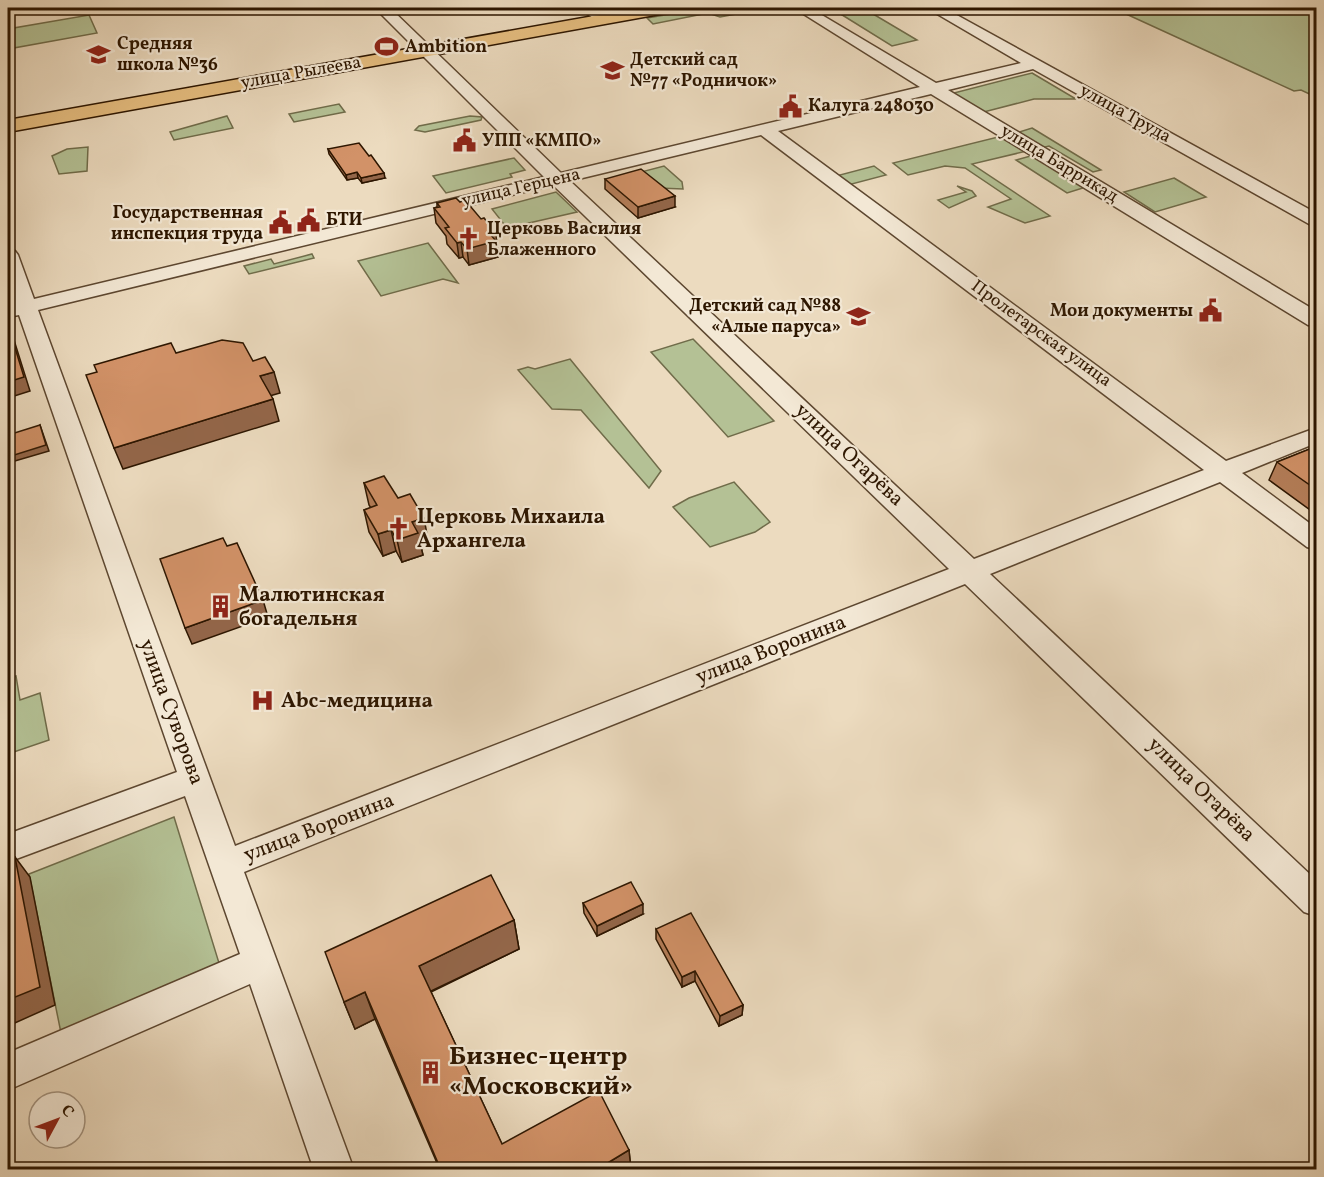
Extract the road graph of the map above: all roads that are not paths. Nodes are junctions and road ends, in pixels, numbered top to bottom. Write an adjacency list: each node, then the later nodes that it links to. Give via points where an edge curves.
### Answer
1 (382, 8): 7 (street, улица Огарёва)
2 (585, 8): 6 (street)
3 (666, 8): 6 (main road, улица Рылеева)
4 (801, 8): 9 (street, улица Баррикад)
5 (934, 8): 8 (street, улица Труда)
6 (601, 19): 7 (main road, улица Рылеева)
7 (426, 51): 10 (main road, улица Рылеева); 12 (street, улица Огарёва)
8 (1035, 64): 9 (street, улица Герцена); 13 (street, улица Труда)
9 (934, 88): 11 (street, улица Герцена); 16 (street, улица Баррикад)
10 (8, 126)
11 (764, 129): 12 (street, улица Герцена); 18 (street, Пролетарская улица)
12 (558, 179): 15 (street, улица Герцена); 20 (street, улица Огарёва)
13 (1317, 220)
14 (8, 255): 15 (street, улица Суворова)
15 (17, 309): 21 (street, улица Суворова)
16 (1317, 320)
17 (1317, 435): 18 (street, улица Воронина)
18 (1225, 471): 19 (street, Пролетарская улица); 20 (street, улица Воронина)
19 (1317, 541)
20 (971, 571): 23 (street, улица Воронина); 24 (street, улица Огарёва)
21 (195, 779): 22 (street); 23 (street, улица Суворова)
22 (8, 848)
23 (225, 864): 25 (street, улица Суворова)
24 (1317, 901)
25 (261, 963): 26 (street); 27 (street, улица Суворова)
26 (8, 1072)
27 (334, 1170)

